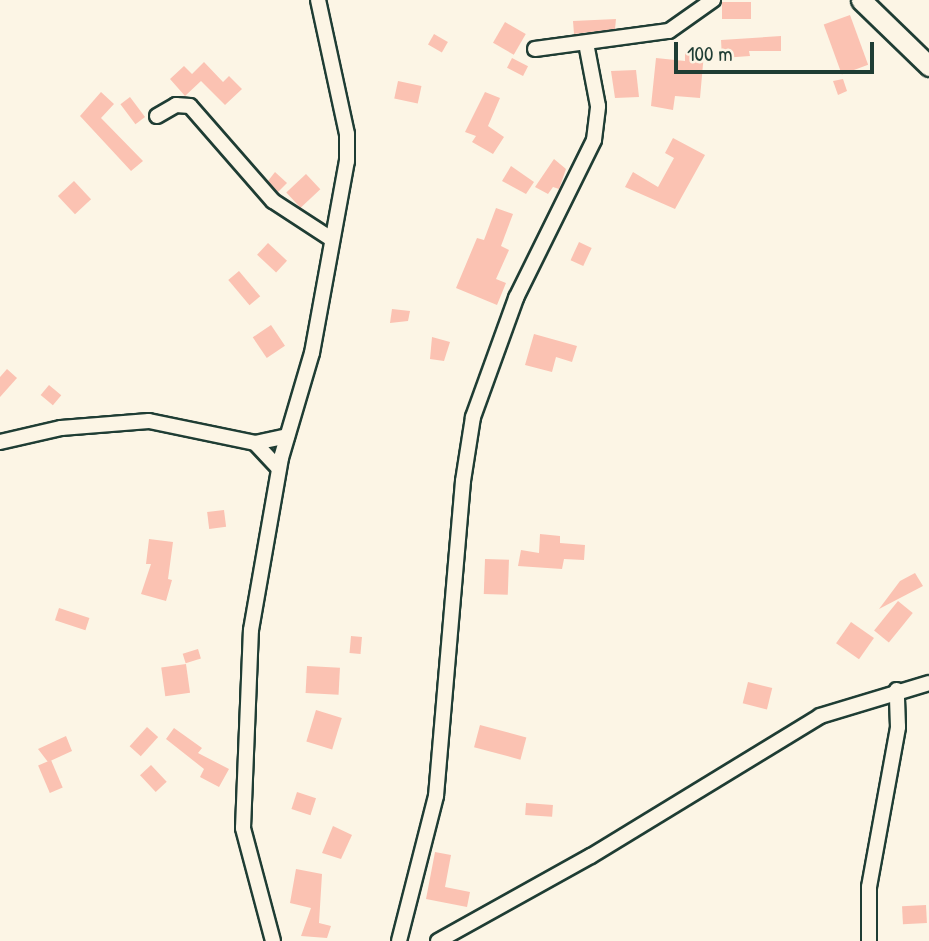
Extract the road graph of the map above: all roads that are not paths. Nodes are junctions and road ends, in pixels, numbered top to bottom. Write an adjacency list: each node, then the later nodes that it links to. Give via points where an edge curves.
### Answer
1 (318, 0): 8 (street, via 347,134 347,161)
2 (713, 0): 4 (street, via 669,31)
3 (861, 0): 6 (street)
4 (586, 43): 5 (street); 16 (street, via 598,106 594,140 516,298 472,417 436,796)
5 (535, 49)
6 (929, 66)
7 (157, 116): 8 (street, via 176,105 190,106 273,201)
8 (330, 238): 9 (street, via 312,353)
9 (287, 436): 11 (street); 12 (street)
10 (0, 442): 11 (street, via 61,428 149,421)
11 (255, 443): 12 (street)
12 (279, 469): 15 (street, via 251,630 243,828)
13 (929, 683): 14 (street)
14 (897, 690): 17 (street, via 820,716 591,856); 18 (street, via 898,727 869,887)
15 (273, 941)
16 (400, 941)
17 (438, 941)
18 (869, 941)

